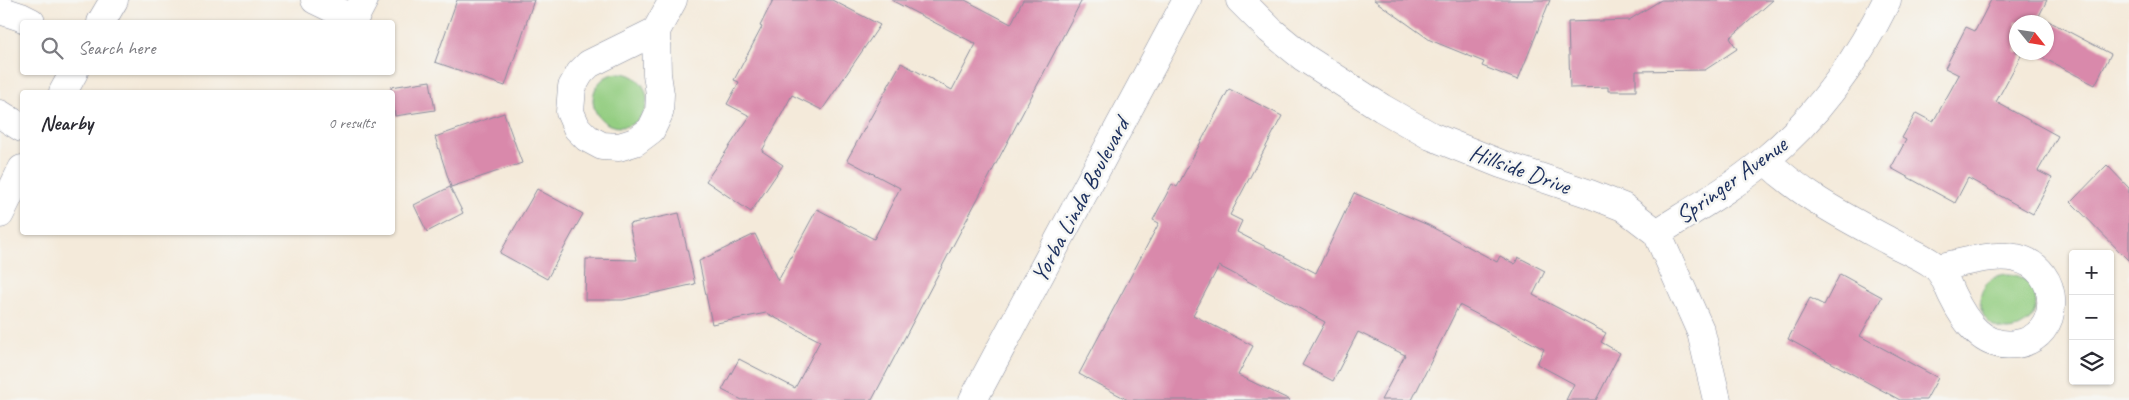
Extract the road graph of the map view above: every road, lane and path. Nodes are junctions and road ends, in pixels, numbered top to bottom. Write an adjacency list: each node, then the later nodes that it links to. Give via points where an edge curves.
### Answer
1 (114, 0): 10 (street)
2 (315, 0): 3 (street, via 354,19)
3 (364, 0)
4 (673, 0): 11 (street)
5 (1188, 0): 21 (street, Yorba Linda Boulevard)
6 (1887, 0): 16 (street, Springer Avenue, via 1853,60 1823,102)
7 (1247, 2): 19 (street, Hillside Drive, via 1270,30 1303,57 1422,131 1501,164 1623,207)
8 (0, 10): 9 (street)
9 (28, 20)
10 (103, 20)
11 (656, 31)
12 (72, 75): 13 (street)
13 (64, 90)
14 (0, 114): 15 (street)
15 (20, 127)
16 (1765, 160): 19 (street, Springer Avenue); 20 (street, via 1815,201)
17 (20, 173): 18 (street)
18 (0, 214)
19 (1657, 233): 22 (street, Hillside Drive, via 1701,332)
20 (1938, 268)
21 (976, 399)
22 (1717, 400)

